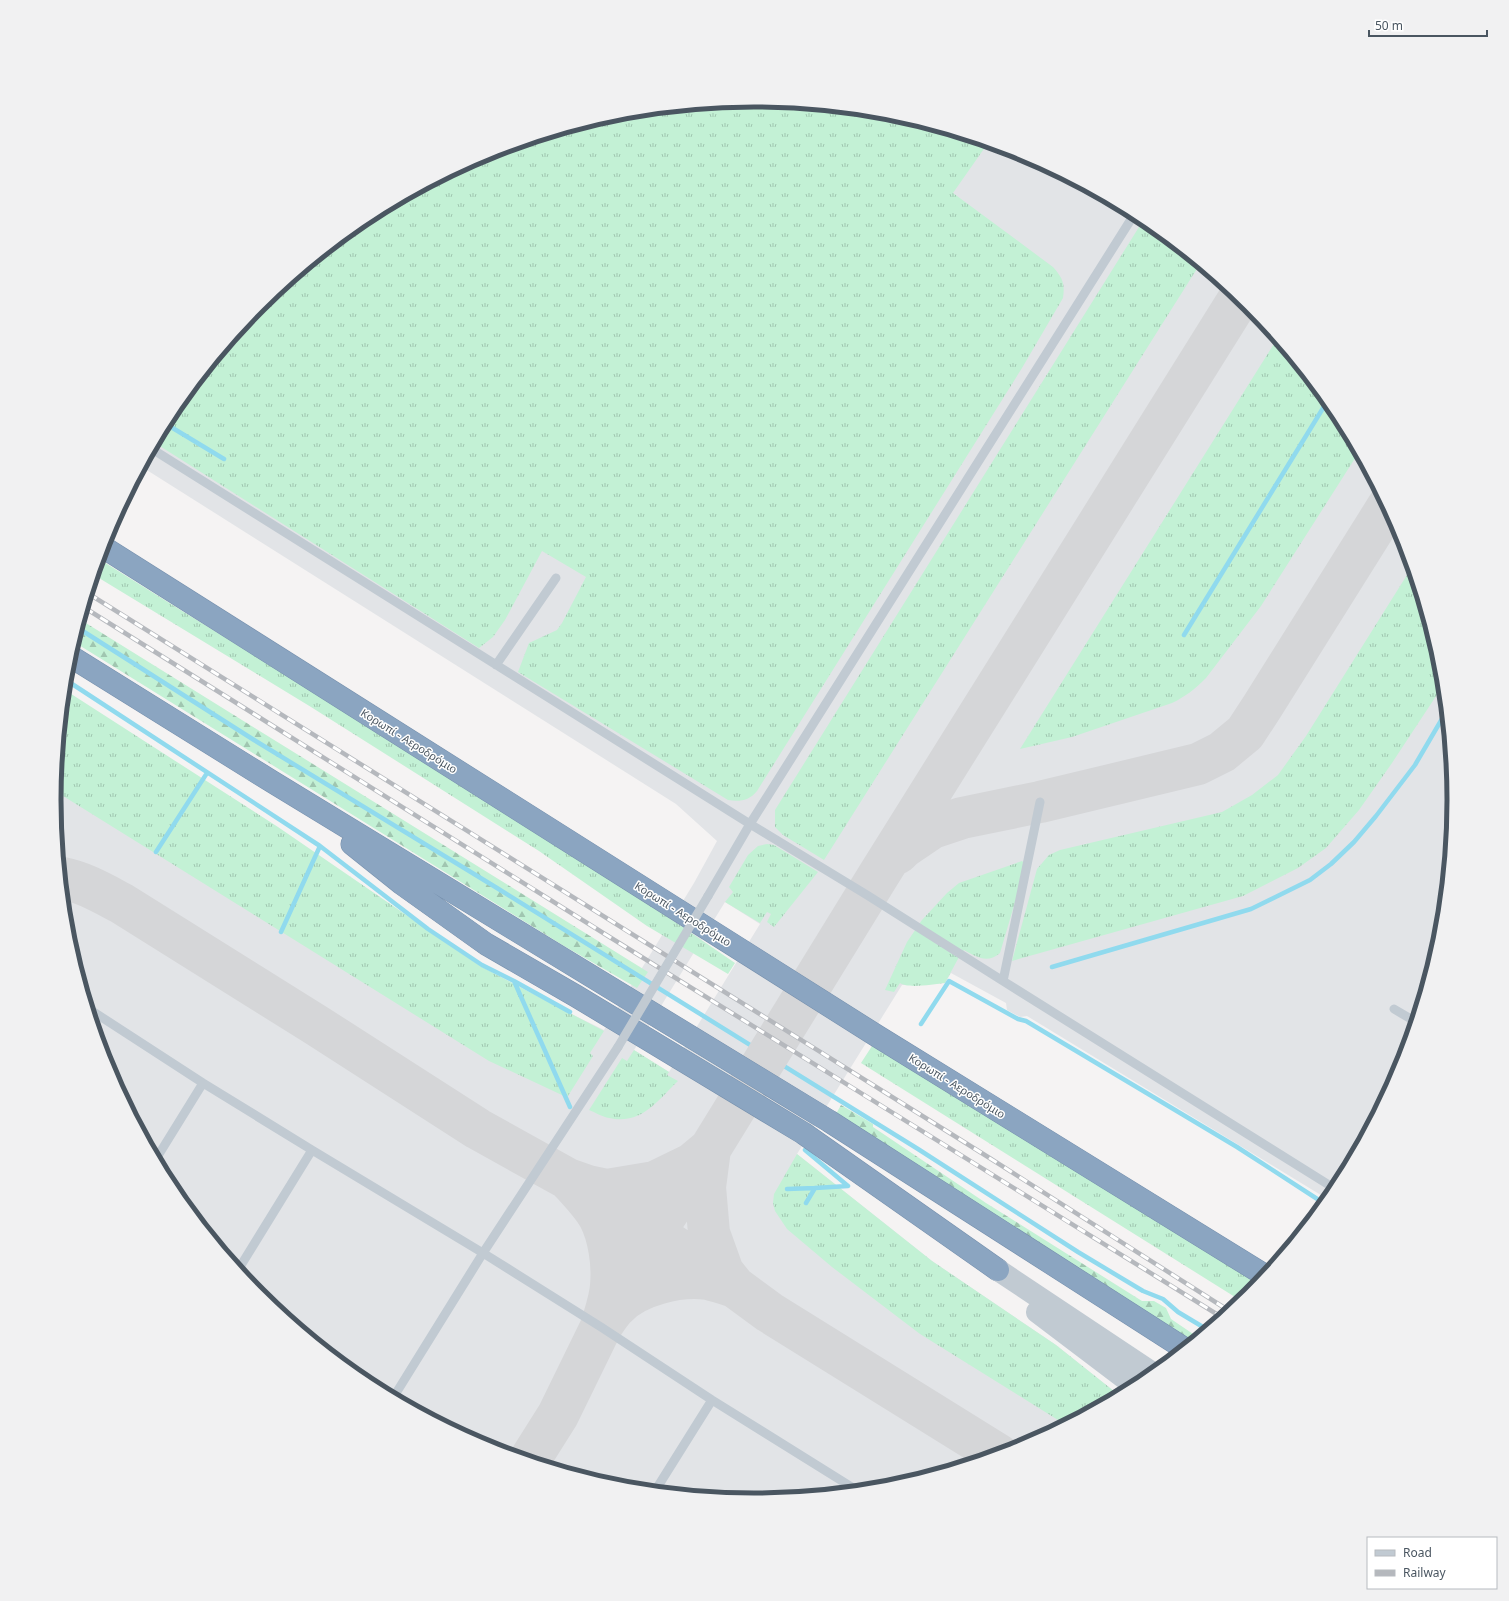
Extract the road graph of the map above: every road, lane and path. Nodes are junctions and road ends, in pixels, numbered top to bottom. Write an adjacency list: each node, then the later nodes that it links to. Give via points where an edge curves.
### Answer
1 (1131, 218): 11 (lane)
2 (156, 451): 8 (lane)
3 (113, 538): 6 (highway)
4 (108, 550): 6 (highway, Κορωπί - Αεροδρόμιο)
5 (556, 578): 8 (lane)
6 (155, 579): 23 (highway, Κορωπί - Αεροδρόμιο, via 877,1036)
7 (75, 659): 9 (highway)
8 (496, 665): 11 (lane)
9 (271, 781): 22 (highway, via 402,884 486,944 803,1133); 24 (highway, via 829,1121)
10 (1040, 802): 12 (lane)
11 (750, 824): 12 (lane); 20 (lane, bridge, via 618,1047)
12 (1003, 981): 19 (lane)
13 (1394, 1009): 15 (lane)
14 (95, 1013): 16 (lane)
15 (1412, 1020)
16 (203, 1083): 17 (lane); 18 (lane)
17 (312, 1150): 20 (lane); 21 (lane)
18 (159, 1155)
19 (1331, 1186)
20 (484, 1253): 27 (lane); 28 (lane)
21 (240, 1266)
22 (998, 1270): 25 (street); 26 (street, via 1030,1307)
23 (1262, 1273)
24 (1182, 1347)
25 (1149, 1371)
26 (1130, 1383)
27 (396, 1394)
28 (712, 1400): 29 (lane); 30 (lane)
29 (658, 1487)
30 (852, 1487)

